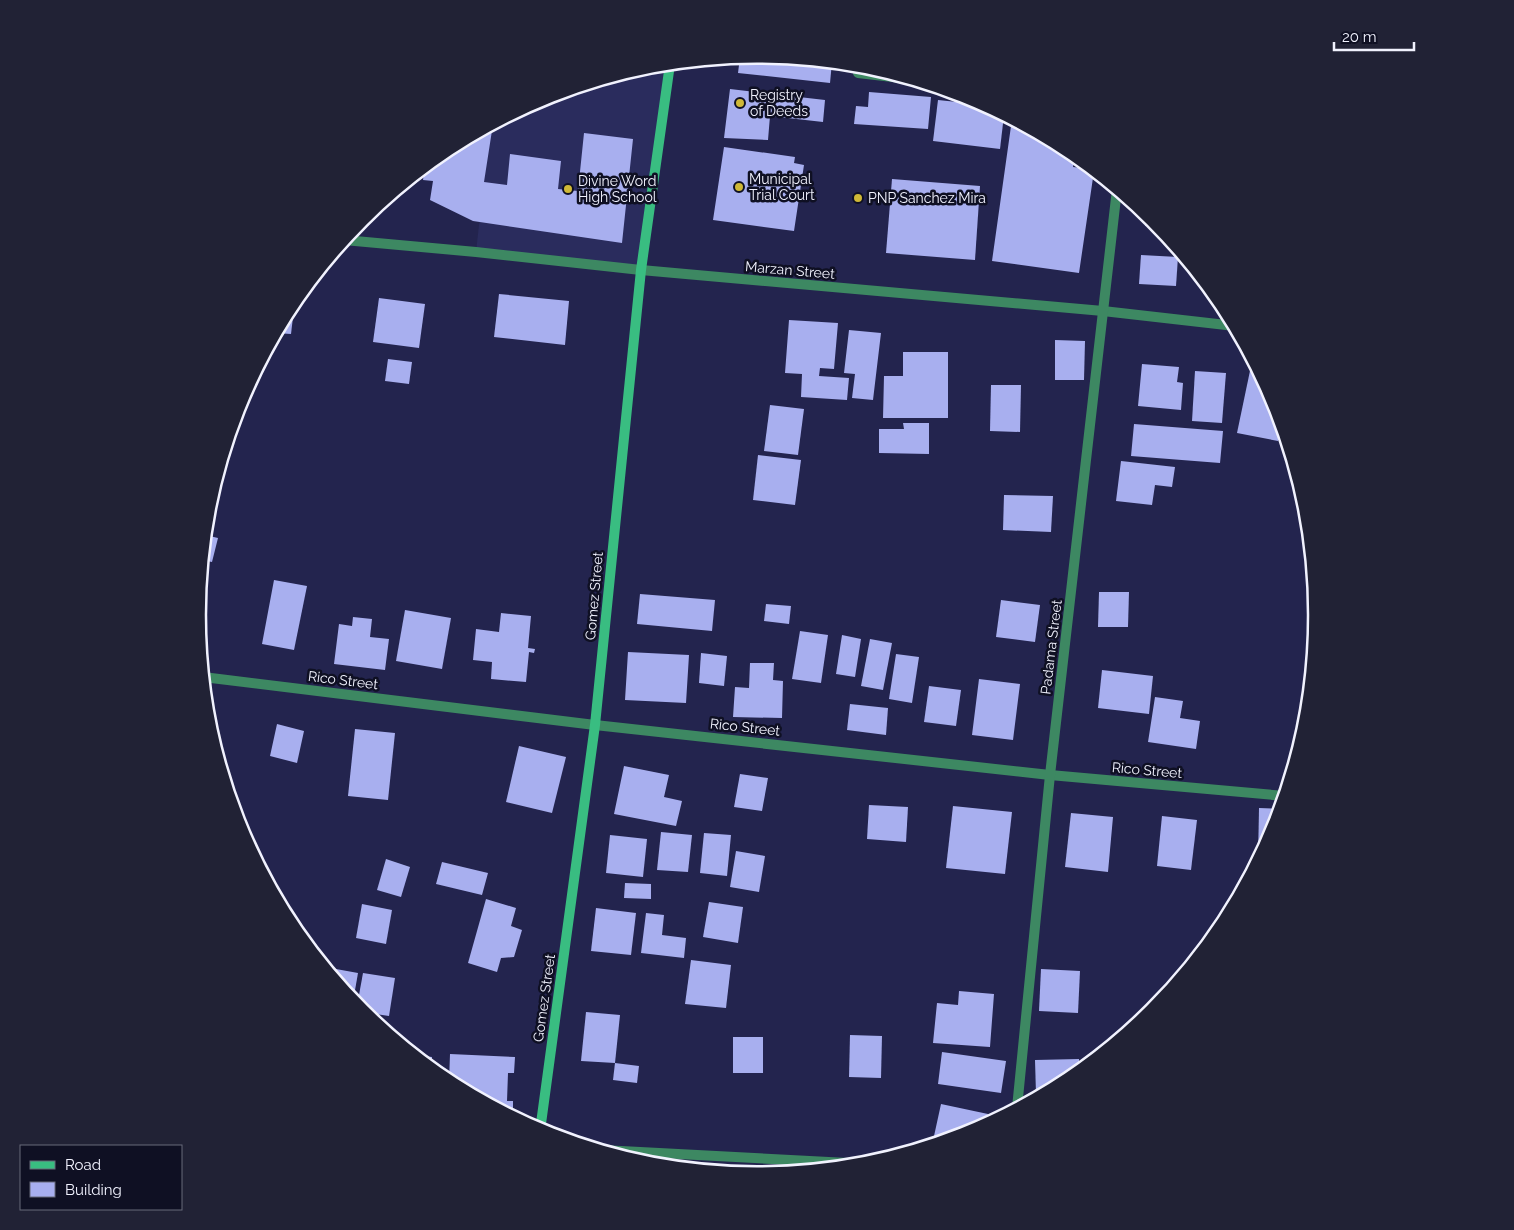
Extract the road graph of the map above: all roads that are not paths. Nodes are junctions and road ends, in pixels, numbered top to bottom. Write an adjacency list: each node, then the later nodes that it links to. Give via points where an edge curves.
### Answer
1 (669, 71): 6 (main road, Gomez Street)
2 (858, 73): 3 (street)
3 (861, 73)
4 (1116, 198): 7 (street, Padama Street)
5 (353, 241): 6 (street, Marzan Street)
6 (641, 270): 7 (street, Marzan Street); 10 (main road, Gomez Street)
7 (1104, 311): 8 (street, Marzan Street); 11 (street, Padama Street)
8 (1225, 325)
9 (209, 679): 10 (street, Rico Street)
10 (595, 725): 11 (street, Rico Street); 14 (main road, Gomez Street)
11 (1050, 775): 12 (street, Rico Street); 13 (street, Padama Street)
12 (1278, 795)
13 (1018, 1100)
14 (541, 1122)
15 (632, 1152): 16 (street)
16 (829, 1162)

